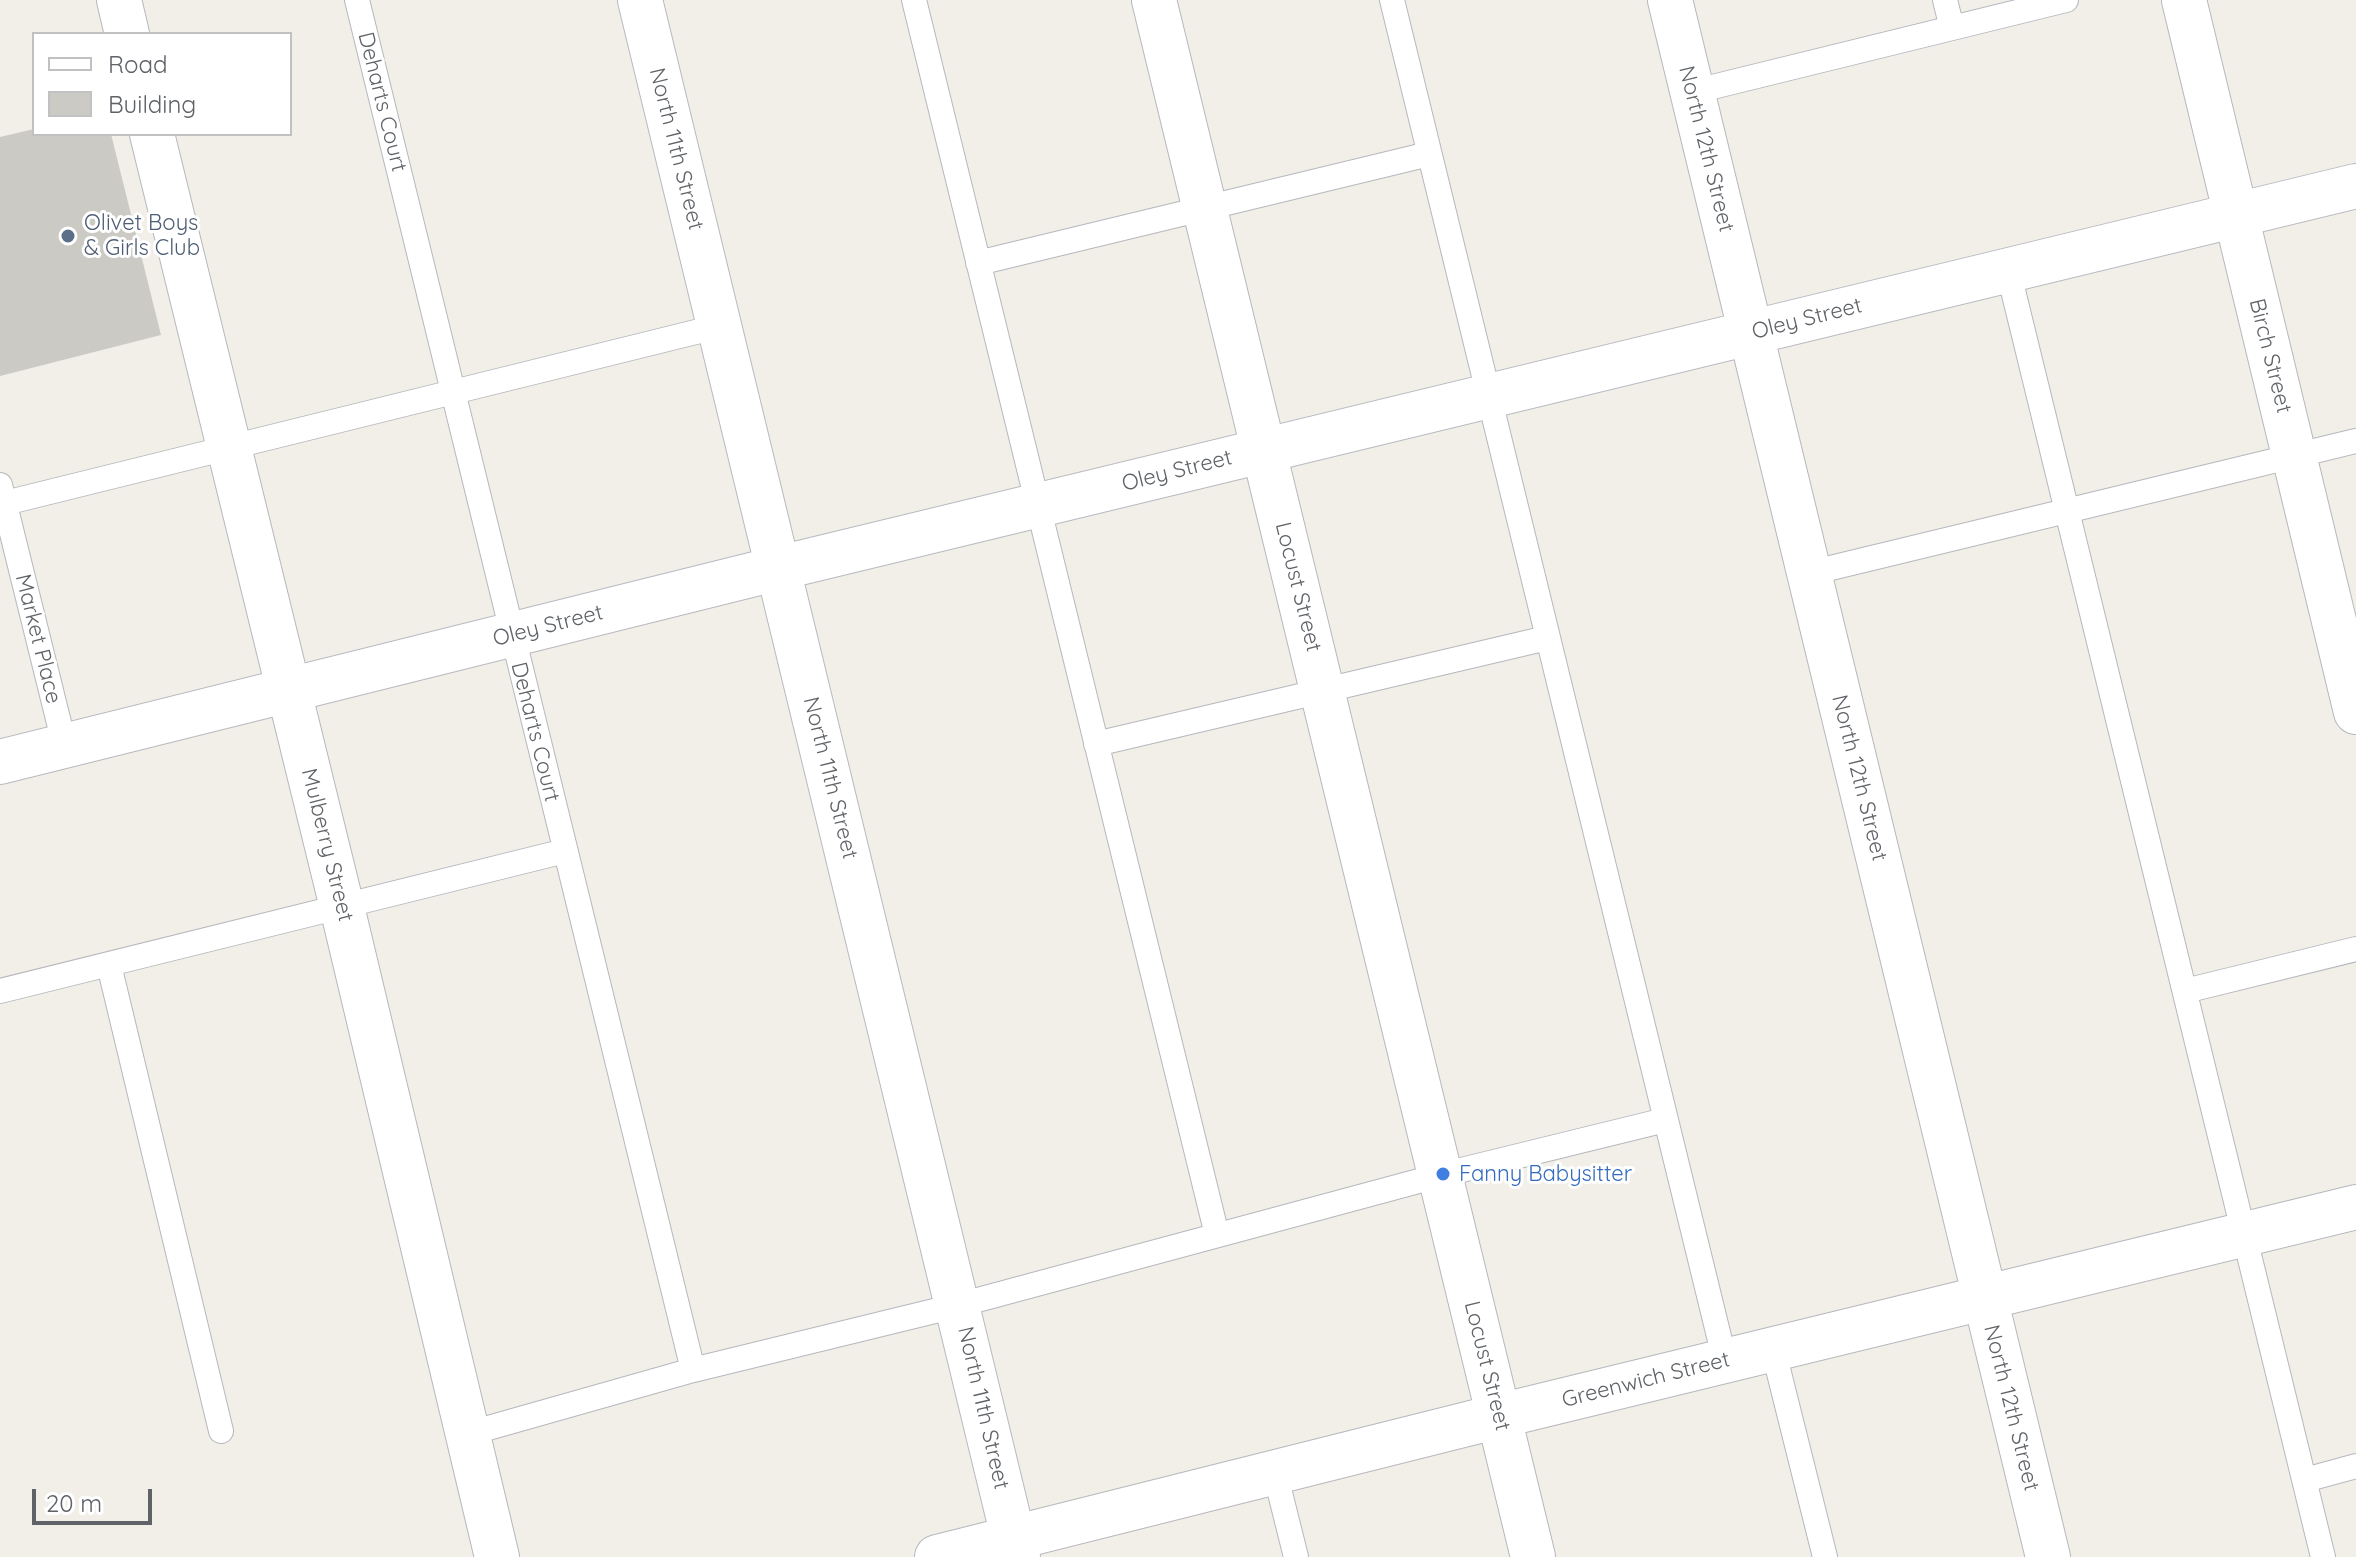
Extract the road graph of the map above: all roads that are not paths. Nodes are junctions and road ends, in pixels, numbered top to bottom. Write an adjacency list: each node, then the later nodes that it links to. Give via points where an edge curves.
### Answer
1 (119, 0): 12 (street)
2 (357, 0): 23 (lane, Deharts Court)
3 (640, 0): 21 (street, North 11th Street)
4 (914, 0): 19 (lane)
5 (1154, 0): 17 (street, Locust Street)
6 (1392, 0): 15 (lane)
7 (1670, 0): 13 (street, North 12th Street)
8 (1945, 0): 11 (lane)
9 (2066, 0): 11 (lane)
10 (2184, 0): 18 (street, Birch Street)
11 (1952, 28): 13 (lane)
12 (127, 32)
13 (1692, 92): 22 (street, North 12th Street)
14 (152, 136): 26 (street, Mulberry Street)
15 (1429, 154): 17 (lane); 24 (lane)
16 (2356, 186): 18 (street, Oley Street)
17 (1204, 208): 19 (lane); 27 (street, Locust Street)
18 (2236, 215): 20 (street, Oley Street); 28 (street, Birch Street)
19 (978, 263): 30 (lane)
20 (2008, 270): 22 (street, Oley Street); 31 (lane)
21 (720, 326): 23 (lane); 32 (street, North 11th Street)
22 (1751, 332): 24 (street, Oley Street); 33 (street, North 12th Street)
23 (452, 393): 26 (lane); 34 (lane, Deharts Court)
24 (1489, 395): 27 (street, Oley Street); 35 (lane)
25 (2356, 441): 28 (lane)
26 (229, 447): 29 (lane); 36 (street, Mulberry Street)
27 (1263, 450): 30 (street, Oley Street); 37 (street, Locust Street)
28 (2294, 456): 31 (lane); 38 (street, Birch Street)
29 (2, 494): 40 (lane, Market Place)
30 (1037, 505): 32 (street, Oley Street); 39 (lane)
31 (2067, 511): 33 (lane); 47 (lane)
32 (779, 568): 34 (street, Oley Street); 54 (street, North 11th Street)
33 (1810, 573): 53 (street, North 12th Street)
34 (511, 635): 36 (street, Oley Street); 42 (lane, Deharts Court)
35 (1547, 638): 37 (lane); 48 (lane)
36 (289, 691): 40 (street, Oley Street); 43 (street, Mulberry Street)
37 (1324, 692): 39 (lane); 49 (street, Locust Street)
38 (2356, 712)
39 (1096, 744): 52 (lane)
40 (65, 747): 41 (street, Oley Street)
41 (0, 762)
42 (565, 851): 43 (lane); 57 (lane, Deharts Court)
43 (342, 907): 45 (lane); 60 (street, Mulberry Street)
44 (2356, 949): 47 (lane)
45 (109, 965): 46 (lane); 59 (lane)
46 (0, 991)
47 (2185, 991): 51 (lane)
48 (1665, 1120): 49 (lane); 56 (lane)
49 (1441, 1175): 52 (lane); 58 (street, Locust Street)
50 (2356, 1207): 51 (street, Greenwich Street)
51 (2246, 1234): 53 (street, Greenwich Street); 63 (lane)
52 (1217, 1235): 54 (lane)
53 (1985, 1298): 55 (street, Greenwich Street); 70 (street, North 12th Street)
54 (959, 1305): 57 (lane); 64 (street, North 11th Street)
55 (1773, 1349): 56 (street, Greenwich Street); 69 (lane)
56 (1725, 1361): 58 (street, Greenwich Street)
57 (693, 1370): 60 (lane)
58 (1499, 1416): 62 (street, Greenwich Street); 68 (street, Locust Street)
59 (221, 1431)
60 (467, 1434): 65 (street, Mulberry Street)
61 (2356, 1466): 63 (lane)
62 (1275, 1473): 64 (street, Greenwich Street); 67 (lane)
63 (2305, 1480): 71 (lane)
64 (1016, 1547): 66 (street, Greenwich Street)
65 (497, 1557)
66 (937, 1557)
67 (1296, 1557)
68 (1533, 1557)
69 (1825, 1557)
70 (2048, 1557)
71 (2323, 1557)

